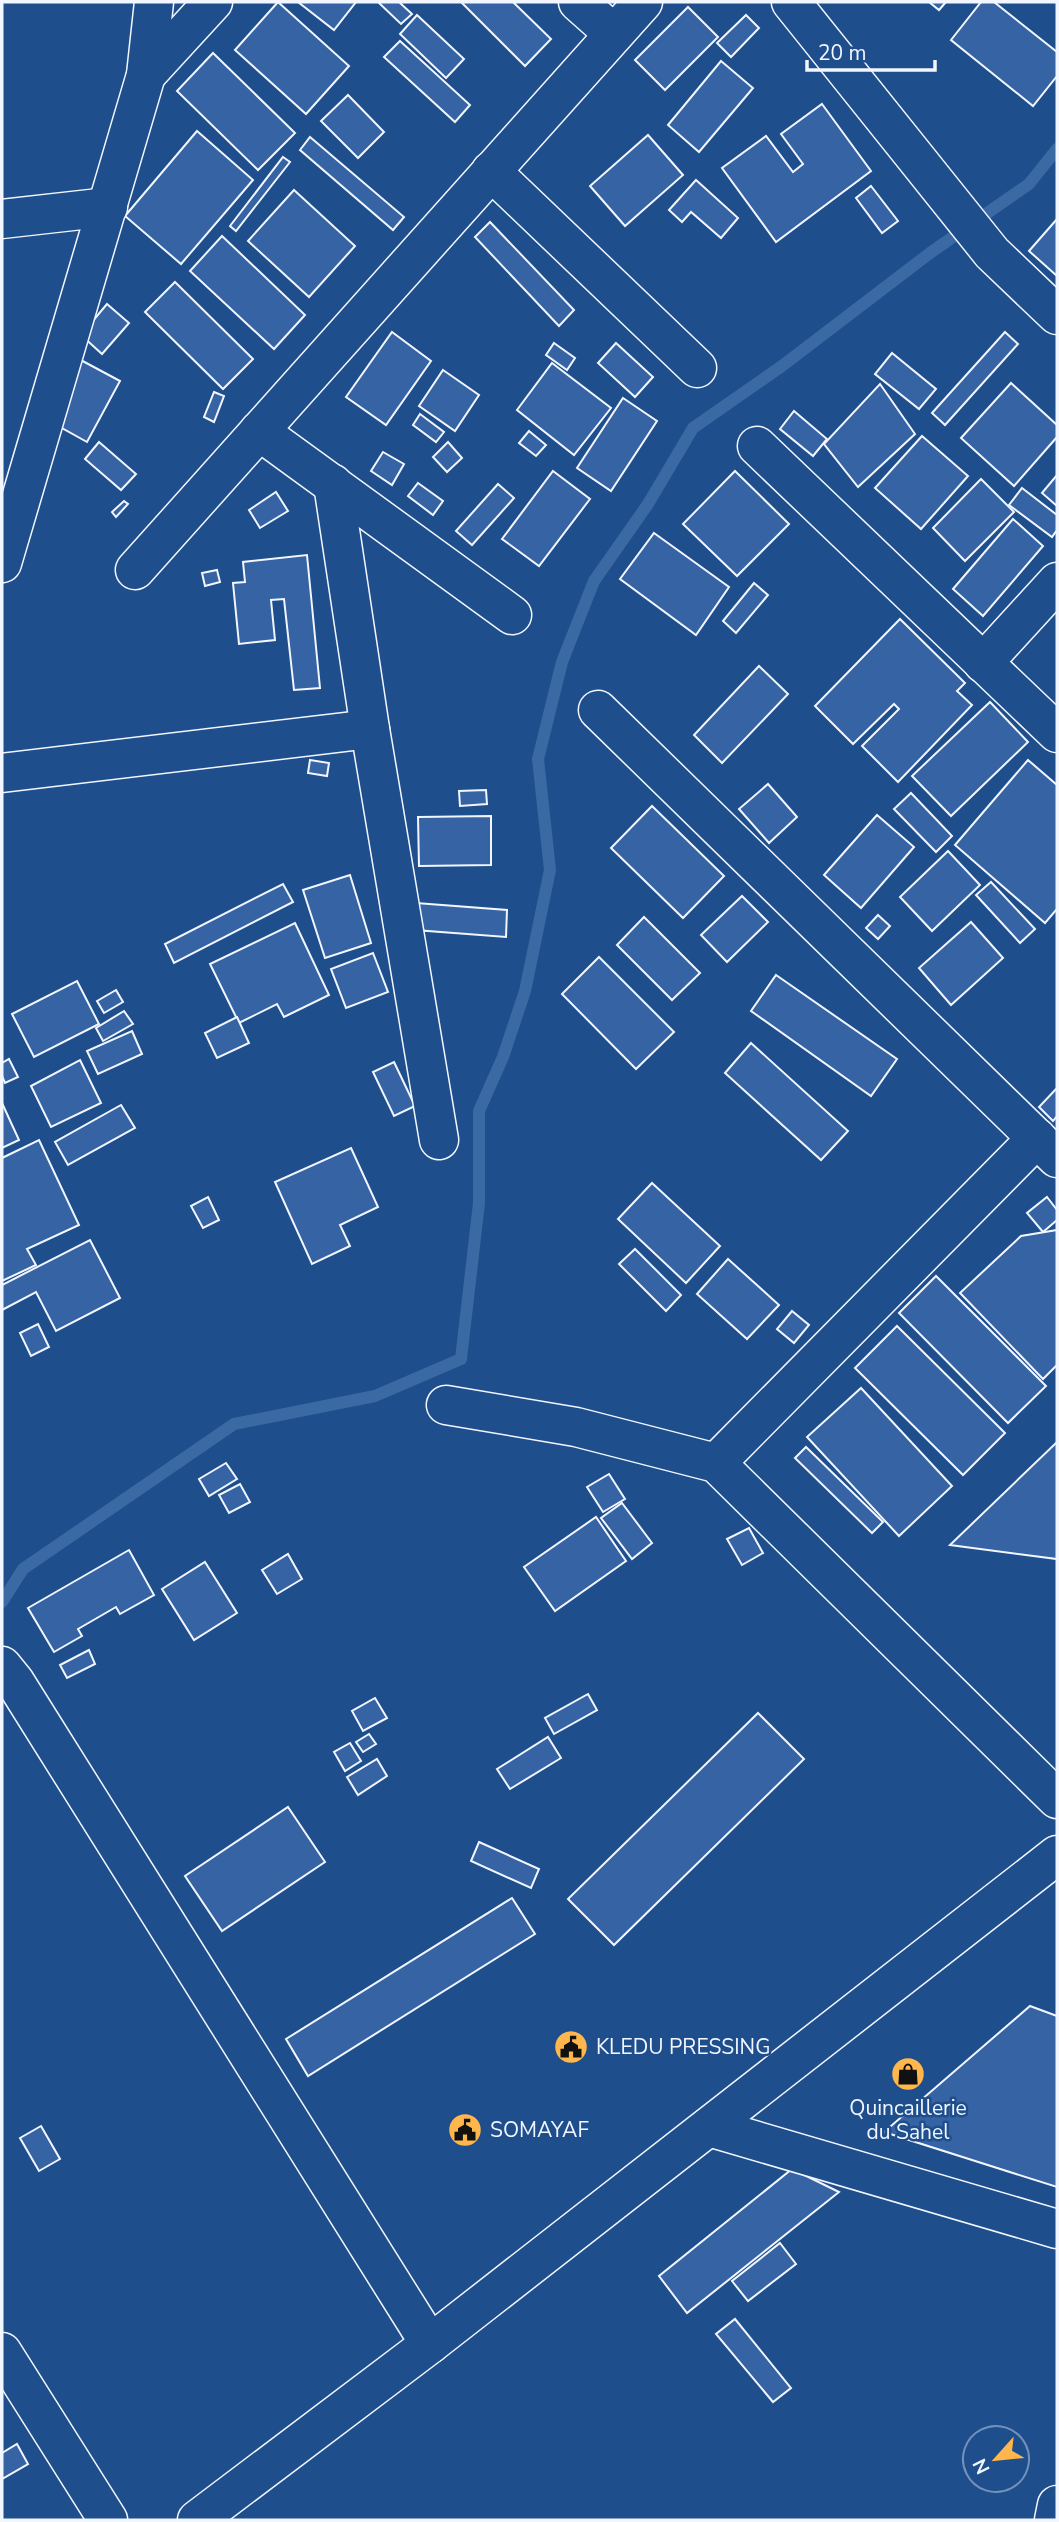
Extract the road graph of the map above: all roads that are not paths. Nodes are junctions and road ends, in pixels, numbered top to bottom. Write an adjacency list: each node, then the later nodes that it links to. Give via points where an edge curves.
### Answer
1 (154, 2): 7 (street)
2 (213, 2): 7 (street)
3 (578, 2): 6 (street)
4 (643, 2): 6 (street)
5 (791, 2): 11 (street, via 992,253)
6 (614, 34): 8 (street)
7 (146, 75): 9 (street)
8 (491, 172): 12 (street); 13 (street)
9 (108, 207): 10 (street); 16 (street)
10 (2, 219)
11 (1057, 315)
12 (697, 368)
13 (259, 431): 15 (street); 17 (street)
14 (757, 446): 20 (street)
15 (333, 484): 19 (street); 22 (street)
16 (4, 545)
17 (135, 570)
18 (1057, 582): 20 (street)
19 (512, 615)
20 (983, 663): 23 (street)
21 (598, 710): 26 (street)
22 (370, 729): 24 (street); 25 (street)
23 (1057, 733)
24 (2, 773)
25 (439, 1140)
26 (1047, 1148): 28 (street)
27 (446, 1405): 28 (street, via 576,1427)
28 (716, 1463): 30 (street)
29 (2, 1666): 34 (street)
30 (1057, 1799)
31 (1057, 1855): 32 (street)
32 (709, 2127): 33 (street); 34 (street)
33 (1057, 2229)
34 (430, 2344): 38 (street)
35 (2, 2352): 37 (street)
36 (1057, 2505): 39 (street)
37 (108, 2520)
38 (197, 2520)
39 (1054, 2520)

